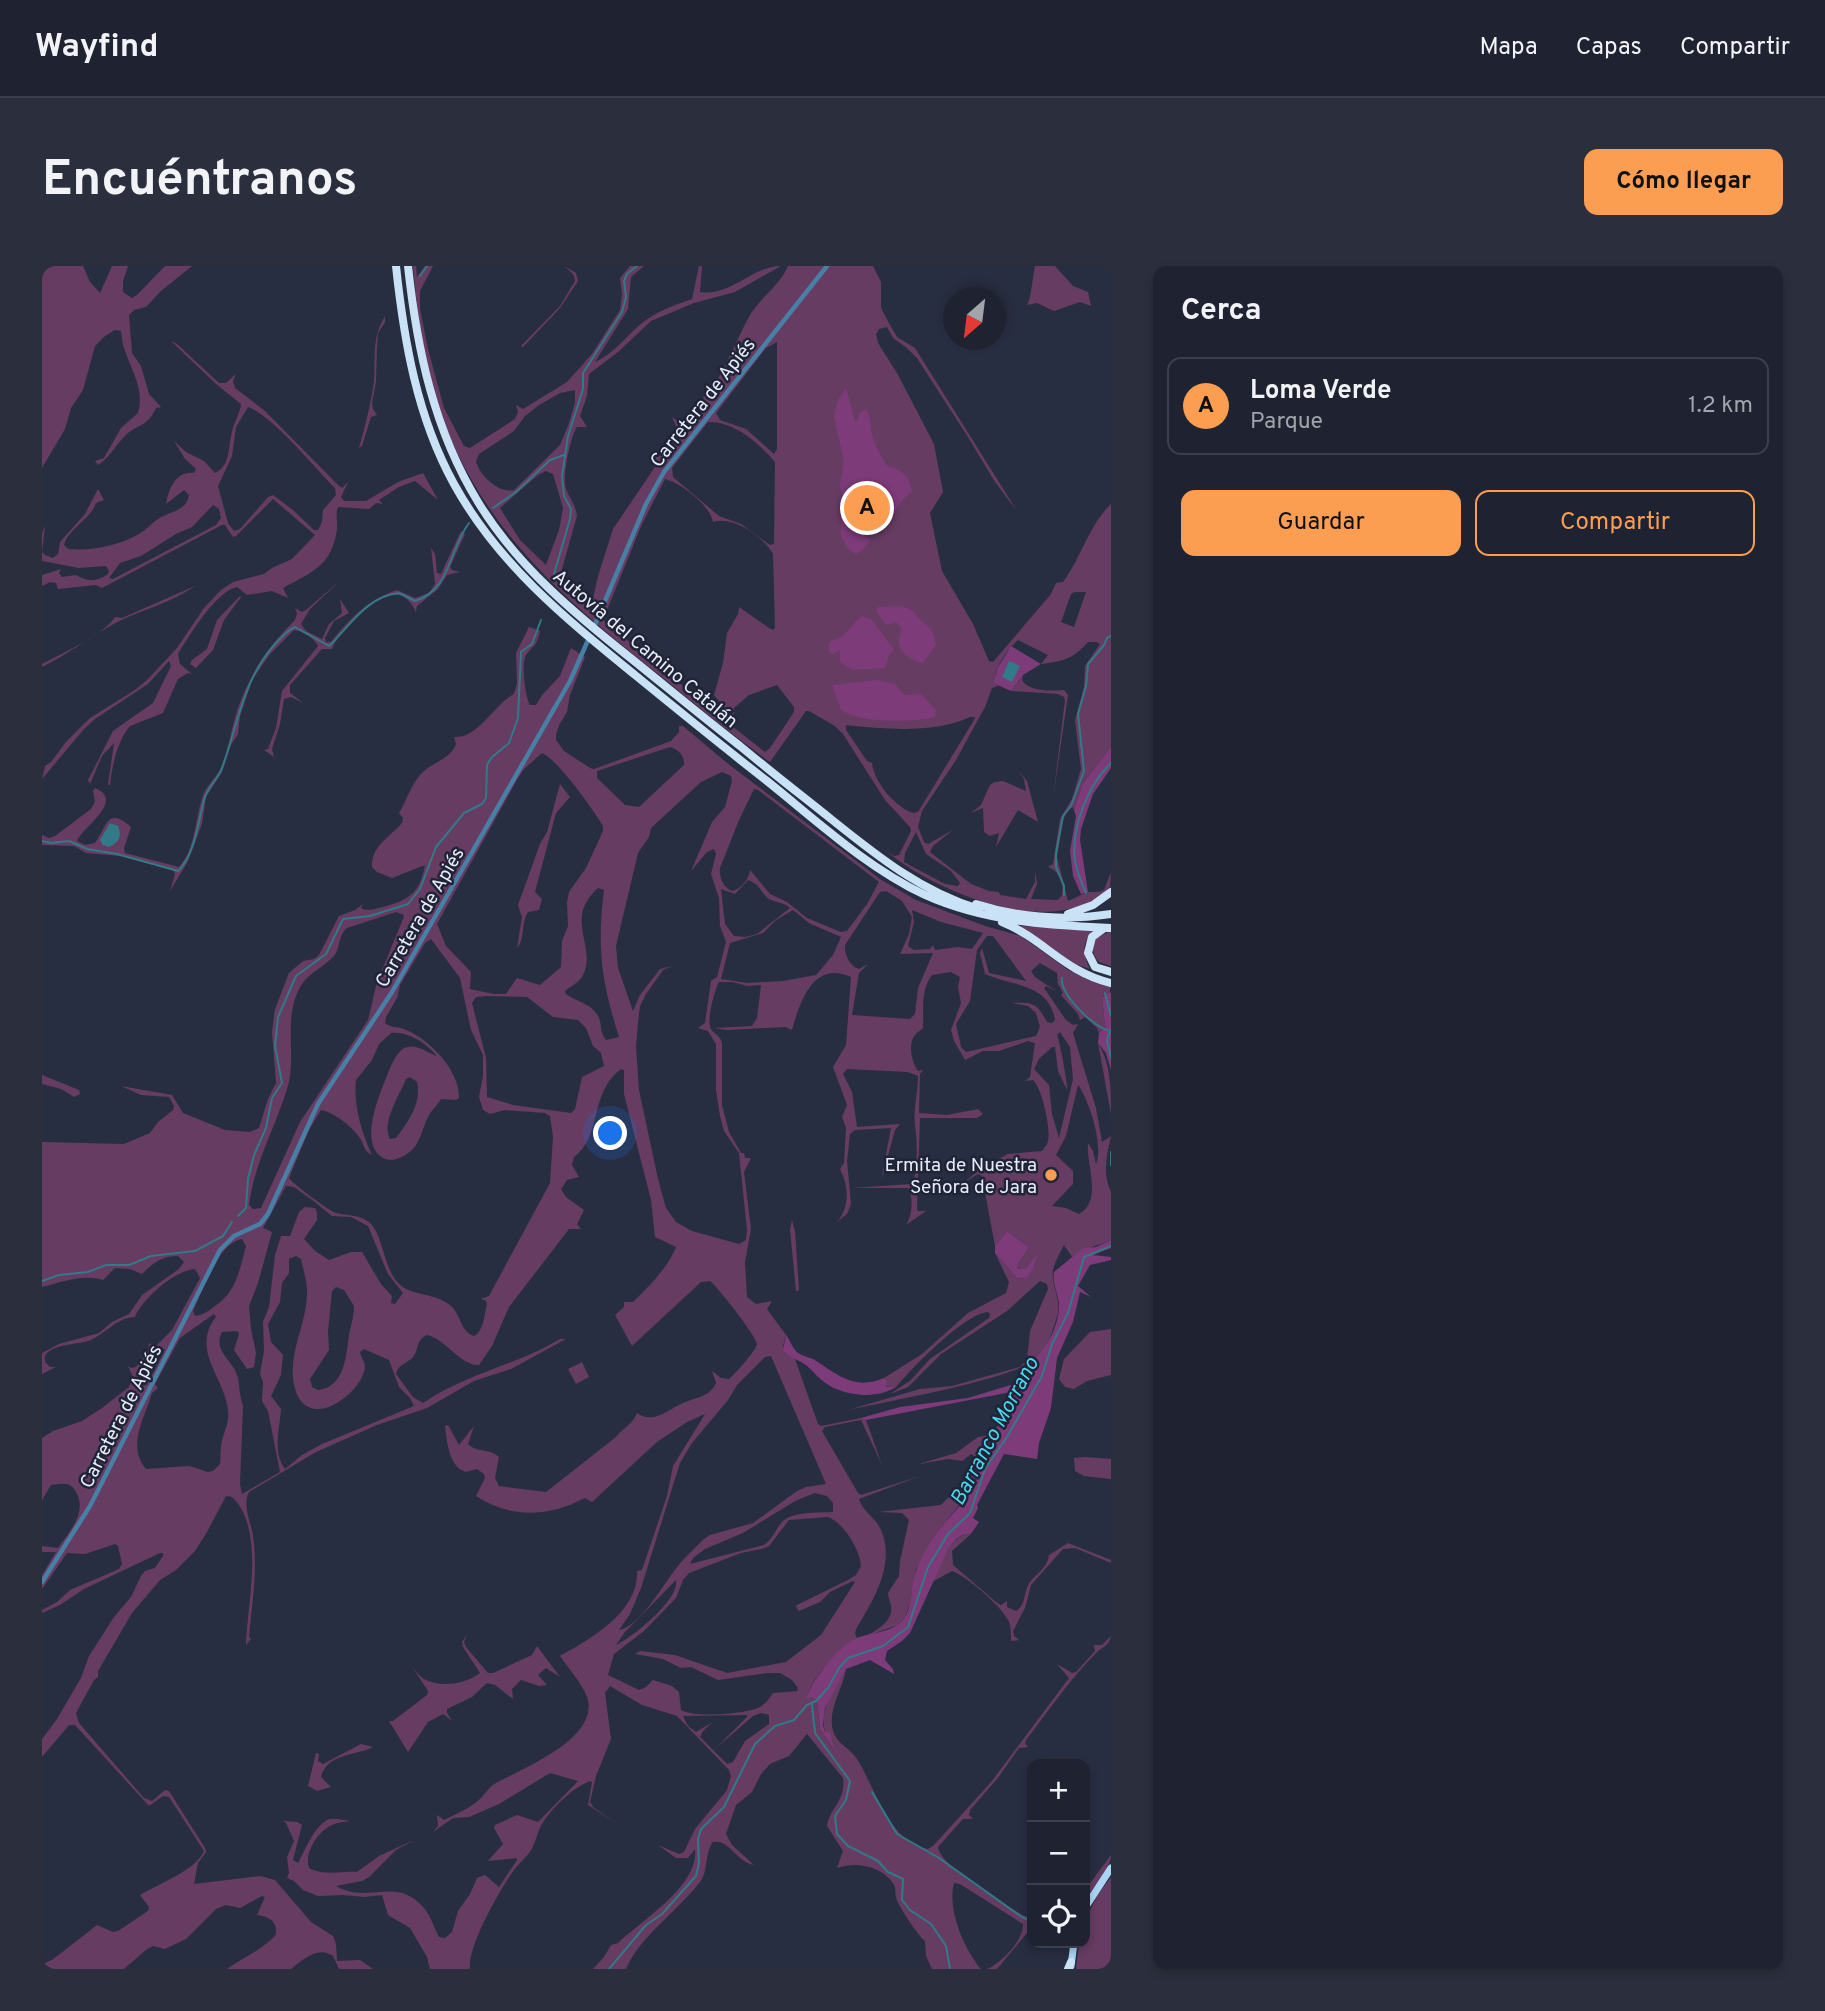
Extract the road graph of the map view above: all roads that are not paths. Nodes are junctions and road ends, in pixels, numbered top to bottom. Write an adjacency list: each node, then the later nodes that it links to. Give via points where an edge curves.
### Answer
1 (397, 266): 6 (highway, Autovía del Camino Catalán, via 411,368 424,414 445,467 502,555 579,630 863,858 927,895)
2 (408, 266): 4 (highway, Autovía del Camino Catalán, via 424,371 442,431 479,503 509,546 584,621)
3 (827, 266): 14 (street, Carretera de Apiés, via 664,472 570,681 392,992 318,1104 268,1214 260,1224 227,1242 214,1259 90,1506)
4 (861, 843): 6 (highway, Autovía del Camino Catalán, via 925,887); 8 (highway, via 951,895 991,909)
5 (1111, 892): 8 (highway, via 1081,911)
6 (986, 913): 9 (highway, via 1035,924); 10 (highway)
7 (1111, 914): 8 (highway)
8 (1040, 917)
9 (1110, 927): 11 (highway, via 1092,937 1088,953 1096,967)
10 (1066, 963): 12 (highway); 13 (highway)
11 (1111, 972)
12 (1111, 977)
13 (1111, 983)
14 (42, 1583)
15 (1111, 1868): 16 (highway)
16 (1090, 1900)
17 (1073, 1948): 18 (highway)
18 (1070, 1967)

